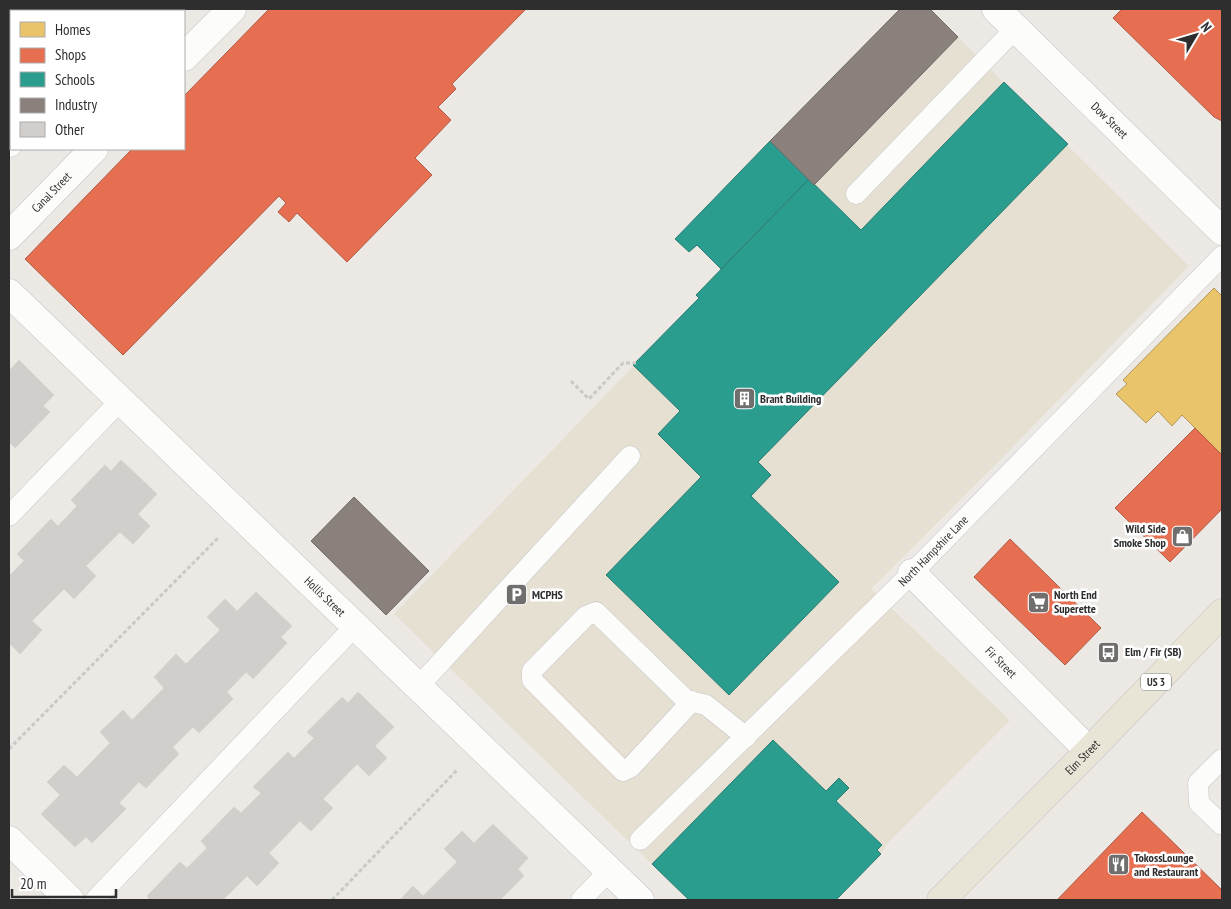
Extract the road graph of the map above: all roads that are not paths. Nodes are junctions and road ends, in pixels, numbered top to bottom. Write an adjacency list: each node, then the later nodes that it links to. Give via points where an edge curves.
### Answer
1 (232, 9): 3 (street)
2 (1002, 14): 5 (lane); 6 (street, Dow Street)
3 (185, 57)
4 (93, 150): 7 (street, Canal Street)
5 (856, 194)
6 (1222, 232)
7 (9, 236)
8 (1222, 256): 13 (lane, North Hampshire Lane)
9 (9, 293): 10 (street, Hollis Street)
10 (121, 400): 12 (lane); 15 (street, Hollis Street)
11 (630, 456): 16 (lane)
12 (9, 516)
13 (912, 573): 18 (lane, North Hampshire Lane); 19 (street, Fir Street)
14 (1222, 613): 19 (main road, Elm Street / US 3)
15 (356, 626): 16 (street, Hollis Street); 26 (lane)
16 (418, 686): 24 (street, Hollis Street)
17 (692, 701): 17 (lane, via 686,700 596,612 586,616 532,671 532,680 622,771 631,767); 18 (lane, via 706,706)
18 (746, 737): 23 (lane, North Hampshire Lane)
19 (1089, 752): 29 (main road, Elm Street / US 3)
20 (1222, 759): 21 (lane, via 1198,783 1199,803)
21 (1222, 825)
22 (9, 840): 25 (street)
23 (640, 840)
24 (609, 871): 27 (lane); 28 (street, Hollis Street)
25 (70, 900)
26 (94, 900)
27 (581, 900)
28 (640, 900)
29 (942, 900)

